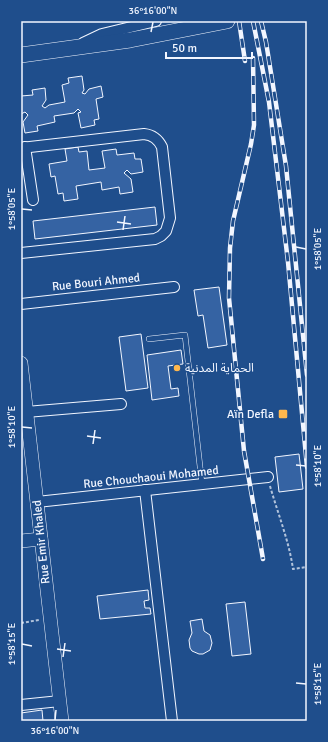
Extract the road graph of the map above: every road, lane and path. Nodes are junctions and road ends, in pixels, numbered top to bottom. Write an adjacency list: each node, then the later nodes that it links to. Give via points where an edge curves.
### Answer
1 (156, 21): 3 (street)
2 (227, 21): 4 (main road)
3 (134, 23): 4 (street)
4 (69, 49): 5 (main road)
5 (21, 55)
6 (23, 147): 7 (street); 8 (street, via 144,134 153,136 162,147 170,218 166,231 155,239)
7 (33, 200)
8 (21, 254)
9 (174, 286): 10 (street, Rue Bouri Ahmed)
10 (21, 304)
11 (149, 339): 17 (lane, via 185,335)
12 (21, 363): 14 (street, Rue Emir Khaled)
13 (121, 404): 14 (street)
14 (26, 412): 15 (street, Rue Emir Khaled)
15 (27, 470): 19 (street, Rue Emir Khaled)
16 (268, 477): 17 (street, Rue Chouchaoui Mohamed); 22 (path, via 293,569)
17 (202, 484): 18 (street, Rue Chouchaoui Mohamed)
18 (145, 490): 19 (street, Rue Chouchaoui Mohamed); 28 (street)
19 (37, 502): 20 (street, Rue Emir Khaled)
20 (41, 539): 21 (street); 23 (street, Rue Emir Khaled)
21 (21, 541)
22 (307, 567)
23 (50, 619): 24 (path); 25 (street, Rue Emir Khaled)
24 (21, 623)
25 (60, 701): 26 (street); 27 (street, Rue Emir Khaled)
26 (21, 705)
27 (62, 721)
28 (172, 721)

